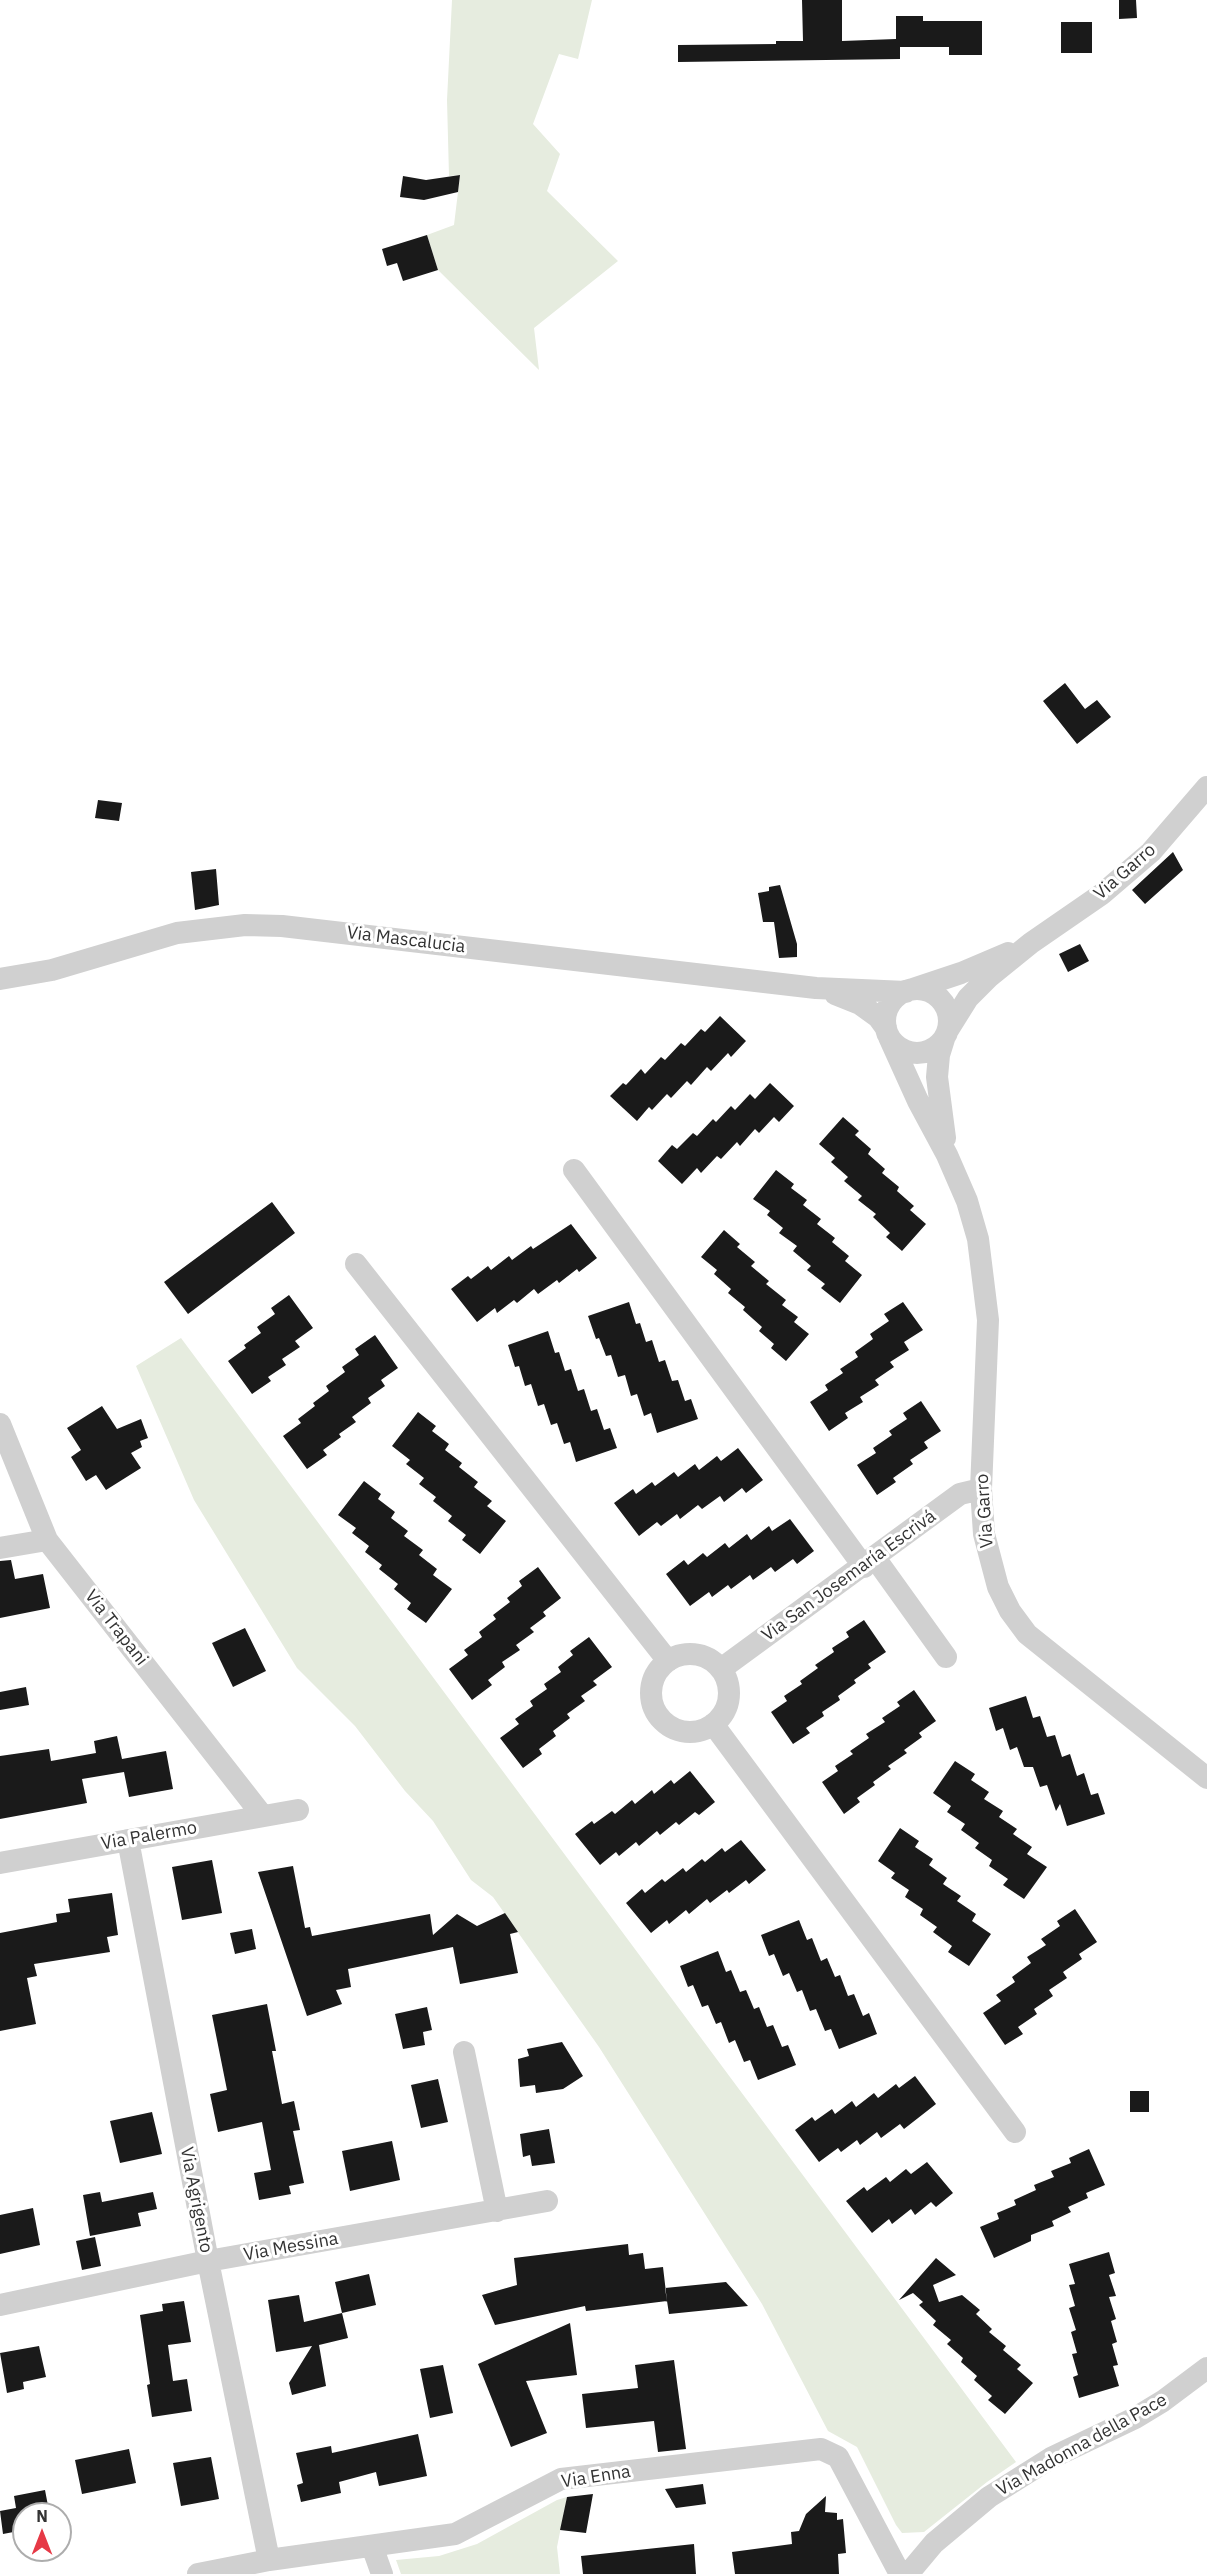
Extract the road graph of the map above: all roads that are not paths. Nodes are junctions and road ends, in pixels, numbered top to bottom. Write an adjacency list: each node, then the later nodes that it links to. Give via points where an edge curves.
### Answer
1 (1207, 787): 2 (street, Via Garro, via 1151,852 1102,894)
2 (1031, 943): 5 (street); 7 (street, via 968,998)
3 (0, 979): 4 (street, Via Mascalucia, via 52,970 177,933 245,925 282,926)
4 (816, 988): 5 (street); 6 (street, via 860,1004 878,1017)
5 (908, 991): 6 (street, via 888,1008); 7 (street, via 925,991 942,1002 948,1015)
6 (887, 1033): 7 (street, via 899,1048 914,1053 928,1051); 8 (street)
7 (946, 1034): 8 (street, via 937,1077)
8 (947, 1155): 12 (street, Via Garro, via 968,1201 985,1281 988,1320)
9 (574, 1170): 15 (street)
10 (356, 1264): 17 (street)
11 (0, 1424): 13 (street, Via Trapani)
12 (981, 1489): 15 (street, Via San Josemaría Escrivá, via 960,1494); 20 (street, Via Garro, via 989,1560 998,1587 1027,1634)
13 (47, 1540): 14 (street); 22 (street, Via Trapani)
14 (0, 1548)
15 (869, 1562): 16 (street); 18 (street, Via San Josemaría Escrivá)
16 (946, 1658)
17 (668, 1661): 18 (street, via 696,1654); 19 (street, via 653,1682 652,1699 658,1715 671,1727 688,1732)
18 (721, 1669): 19 (street, via 728,1683 729,1698 724,1713)
19 (713, 1724): 26 (street)
20 (1207, 1778)
21 (298, 1810): 22 (street, Via Palermo)
22 (262, 1815): 23 (street, Via Palermo)
23 (128, 1840): 24 (street, Via Palermo); 29 (street, Via Agrigento)
24 (0, 1863)
25 (464, 2052): 28 (street)
26 (1015, 2132)
27 (547, 2201): 28 (street, Via Messina)
28 (497, 2211): 29 (street, Via Messina)
29 (208, 2261): 30 (street, Via Messina); 33 (street, Via Agrigento)
30 (0, 2305)
31 (1207, 2368): 37 (street, Via Madonna della Pace, via 1145,2412 1051,2458 988,2497 934,2543)
32 (372, 2546): 33 (street, Via Enna); 35 (street); 36 (street, Via Enna, via 454,2534 561,2479 821,2449 838,2457)
33 (269, 2560): 34 (street, Via Enna)
34 (198, 2574)
35 (382, 2574)
36 (900, 2574)
37 (908, 2574)

